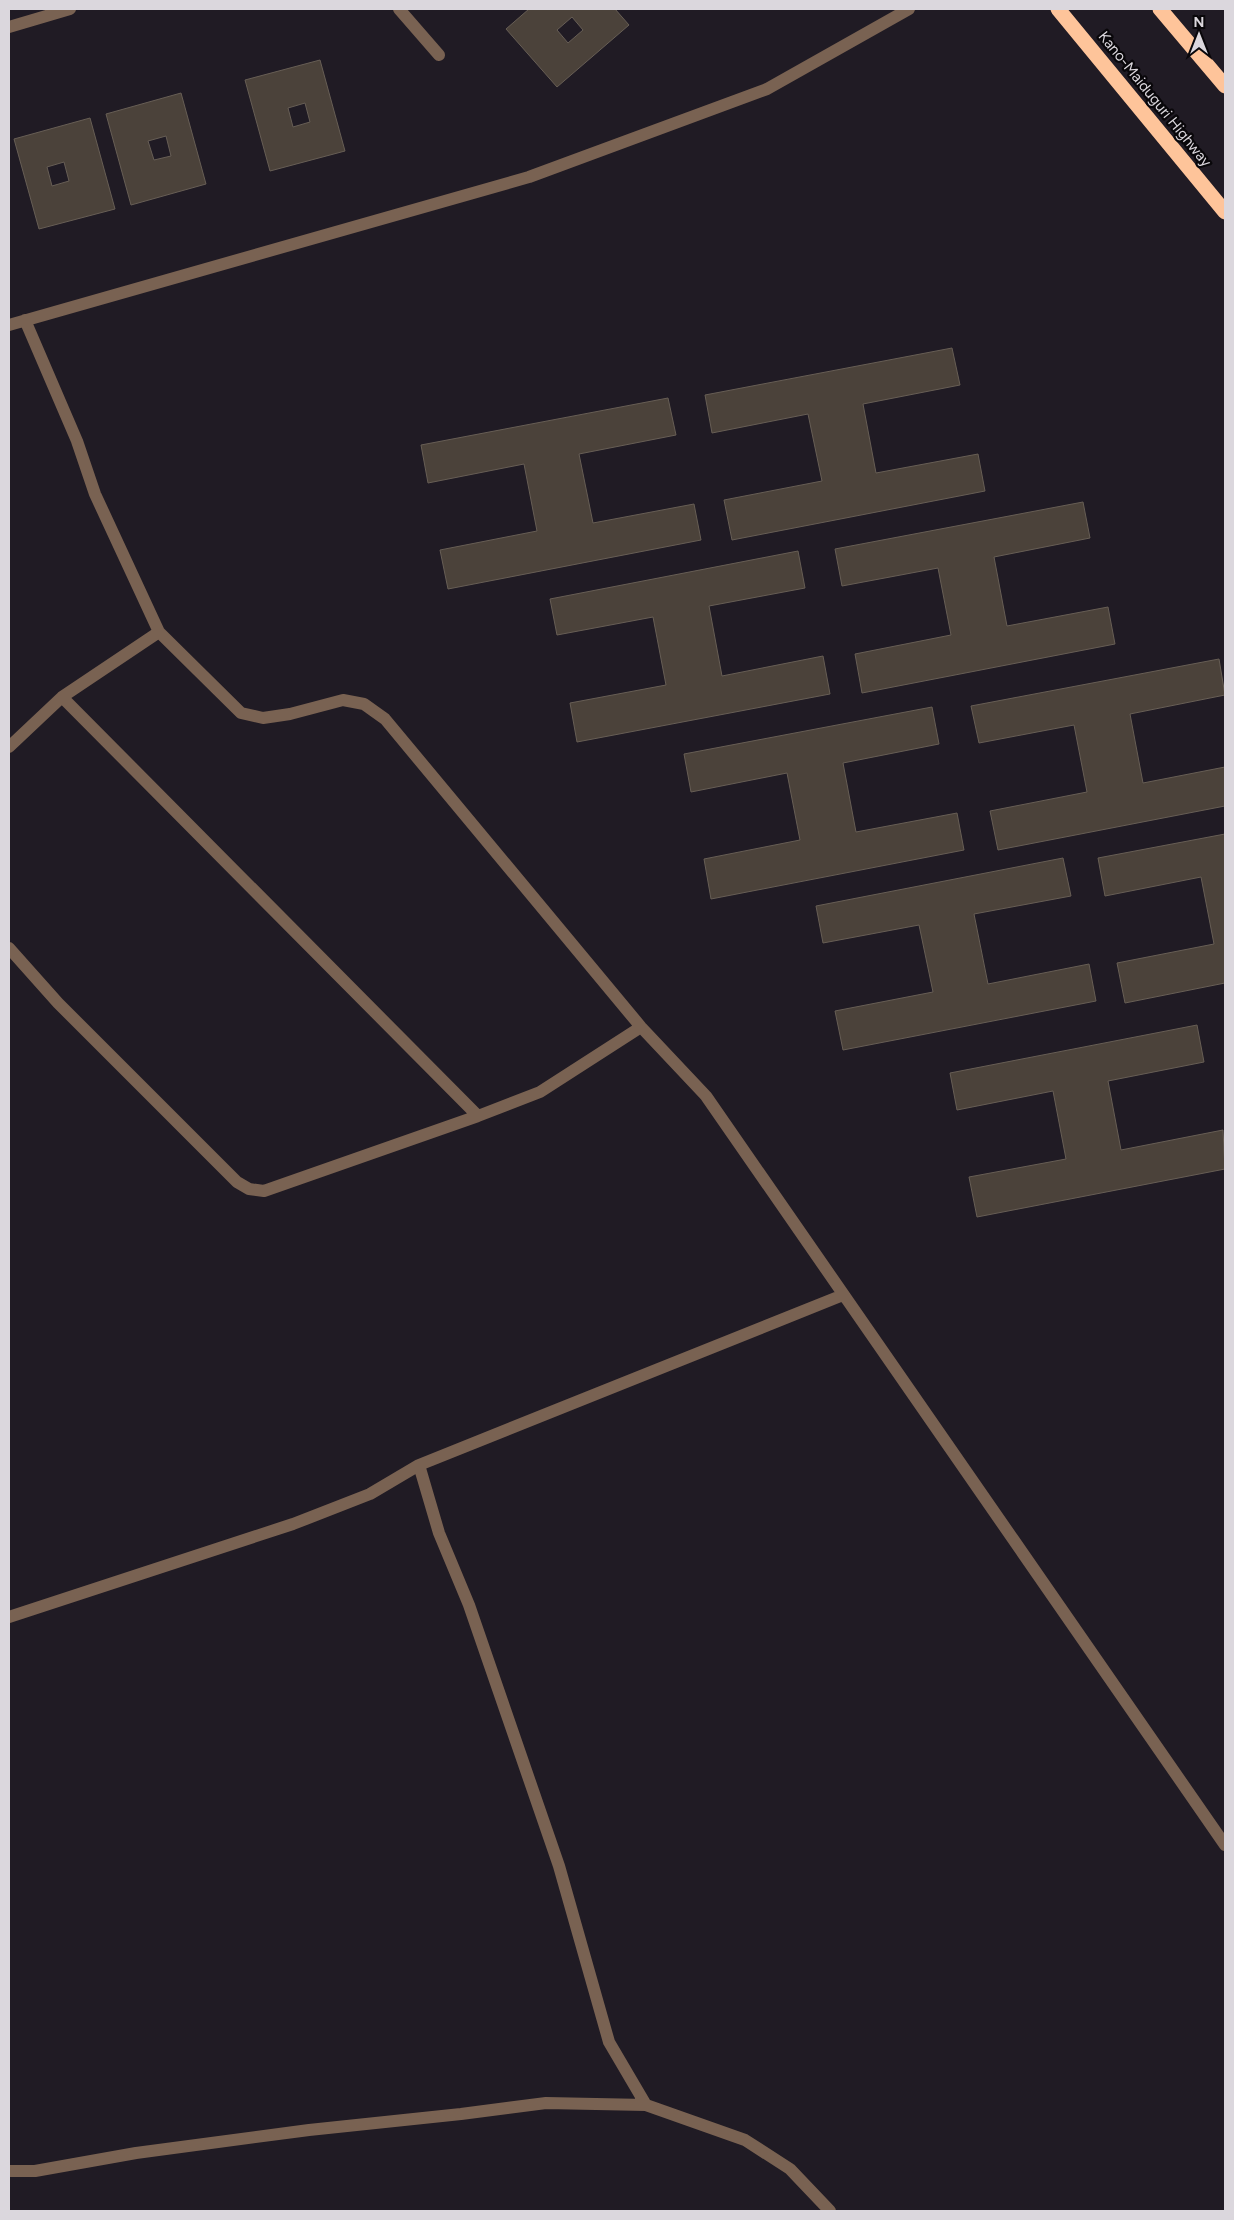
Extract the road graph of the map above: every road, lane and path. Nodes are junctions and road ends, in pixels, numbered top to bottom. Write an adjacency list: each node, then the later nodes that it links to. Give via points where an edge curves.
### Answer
1 (70, 9): 6 (street)
2 (399, 9): 7 (street)
3 (909, 9): 10 (street, via 767,89 529,178)
4 (1058, 9): 9 (highway, Kano-Maiduguri Highway)
5 (1160, 9): 8 (highway)
6 (9, 27)
7 (439, 55)
8 (1225, 86)
9 (1225, 212)
10 (25, 320): 11 (street); 12 (street, via 95,494)
11 (9, 325)
12 (159, 632): 13 (street); 16 (street, via 241,713 263,718 343,700 364,704 385,720)
13 (62, 697): 14 (street); 17 (street)
14 (9, 747)
15 (9, 948): 17 (street, via 58,1003 237,1182 249,1189 264,1191)
16 (641, 1027): 17 (street, via 540,1092); 18 (street, via 706,1096)
17 (478, 1116)
18 (843, 1295): 19 (street); 21 (street)
19 (419, 1465): 20 (street, via 370,1494 293,1524); 22 (street, via 439,1533 469,1605 559,1866 609,2042)
20 (9, 1617)
21 (1225, 1845)
22 (646, 2105): 23 (street, via 546,2103 290,2132 136,2153 35,2171); 24 (street, via 745,2140 790,2169)
23 (9, 2171)
24 (830, 2211)

